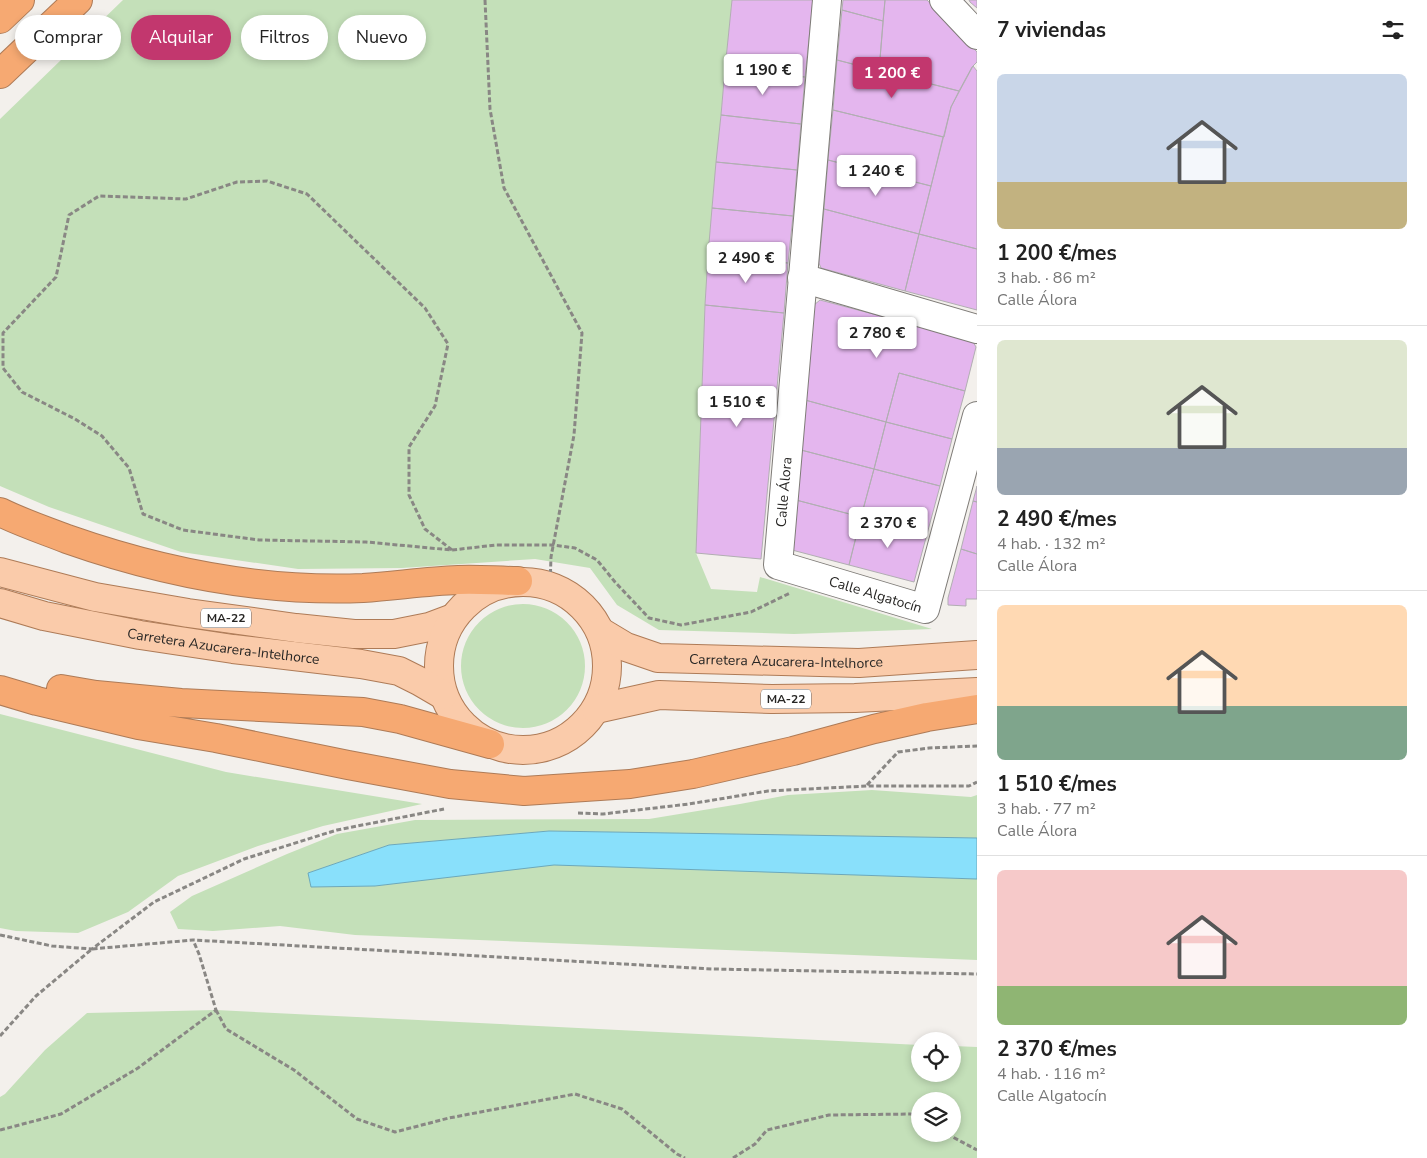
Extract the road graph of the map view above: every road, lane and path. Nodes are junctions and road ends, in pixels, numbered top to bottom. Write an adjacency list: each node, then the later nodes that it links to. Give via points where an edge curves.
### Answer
1 (20, 0): 6 (highway)
2 (78, 0): 8 (highway)
3 (486, 0): 13 (path, via 490,109 504,188 582,333 574,434)
4 (828, 0): 9 (street, Calle Álora)
5 (944, 0): 7 (street)
6 (0, 19)
7 (977, 34)
8 (4, 75)
9 (802, 278): 10 (street); 15 (street, Calle Álora)
10 (977, 329)
11 (977, 416): 15 (street, Calle Algatocín, via 925,609)
12 (0, 512): 17 (highway, via 97,550 177,571 240,581 294,587 363,588 459,580)
13 (553, 545): 14 (path, via 496,545); 15 (path, via 575,548 597,560 649,618 681,625 751,612 790,593); 18 (path)
14 (452, 550): 14 (path, via 366,542 259,540 183,530 143,514 129,468 102,436 22,392 3,368 3,333 56,277 69,215 99,196 186,199 237,182 267,181 307,194 426,308 448,344 435,406 410,447 409,495 425,529)
15 (790, 568)
16 (0, 572): 20 (main road, Carretera Azucarera-Intelhorce / MA-22, via 96,597 188,613 354,634 394,634)
17 (518, 581): 18 (main road, MA-22); 20 (main road, MA-22, via 496,586 471,601)
18 (550, 586): 21 (main road, MA-22, via 584,606)
19 (0, 603): 26 (main road, Carretera Azucarera-Intelhorce / MA-22, via 44,616 140,635 399,671)
20 (453, 618): 26 (main road, MA-22, via 438,653)
21 (601, 632): 22 (main road, Carretera Azucarera-Intelhorce / MA-22, via 626,647 658,658 859,663); 27 (main road, MA-22, via 608,658 604,692)
22 (977, 655)
23 (0, 680): 29 (highway, via 96,695 363,712)
24 (0, 690): 28 (highway, via 138,724 348,765 450,784 524,791 630,784 693,774 874,729)
25 (977, 692): 27 (main road, MA-22, via 772,700 659,695)
26 (443, 695): 29 (main road, MA-22, via 455,718 468,731)
27 (596, 709): 29 (main road, MA-22, via 577,731 551,746 522,751)
28 (977, 709)
29 (490, 744)
30 (977, 746): 32 (path, via 898,752)
31 (977, 782): 32 (path, via 968,786)
32 (867, 786): 34 (path, via 768,791 604,814)
33 (452, 809): 37 (path, via 337,830 244,859 154,902)
34 (575, 813)
35 (0, 935): 37 (path, via 52,946)
36 (193, 940): 37 (path); 38 (path, via 713,969); 39 (path)
37 (92, 949): 40 (path, via 36,996)
38 (977, 974)
39 (216, 1010): 42 (path, via 138,1068 61,1114); 45 (path, via 226,1029 294,1070 357,1120 394,1132 575,1094 622,1109)
40 (0, 1036)
41 (911, 1114): 46 (path, via 829,1115 767,1130 756,1144)
42 (0, 1130)
43 (961, 1141): 44 (path)
44 (977, 1150)
45 (685, 1158)
46 (732, 1158)

